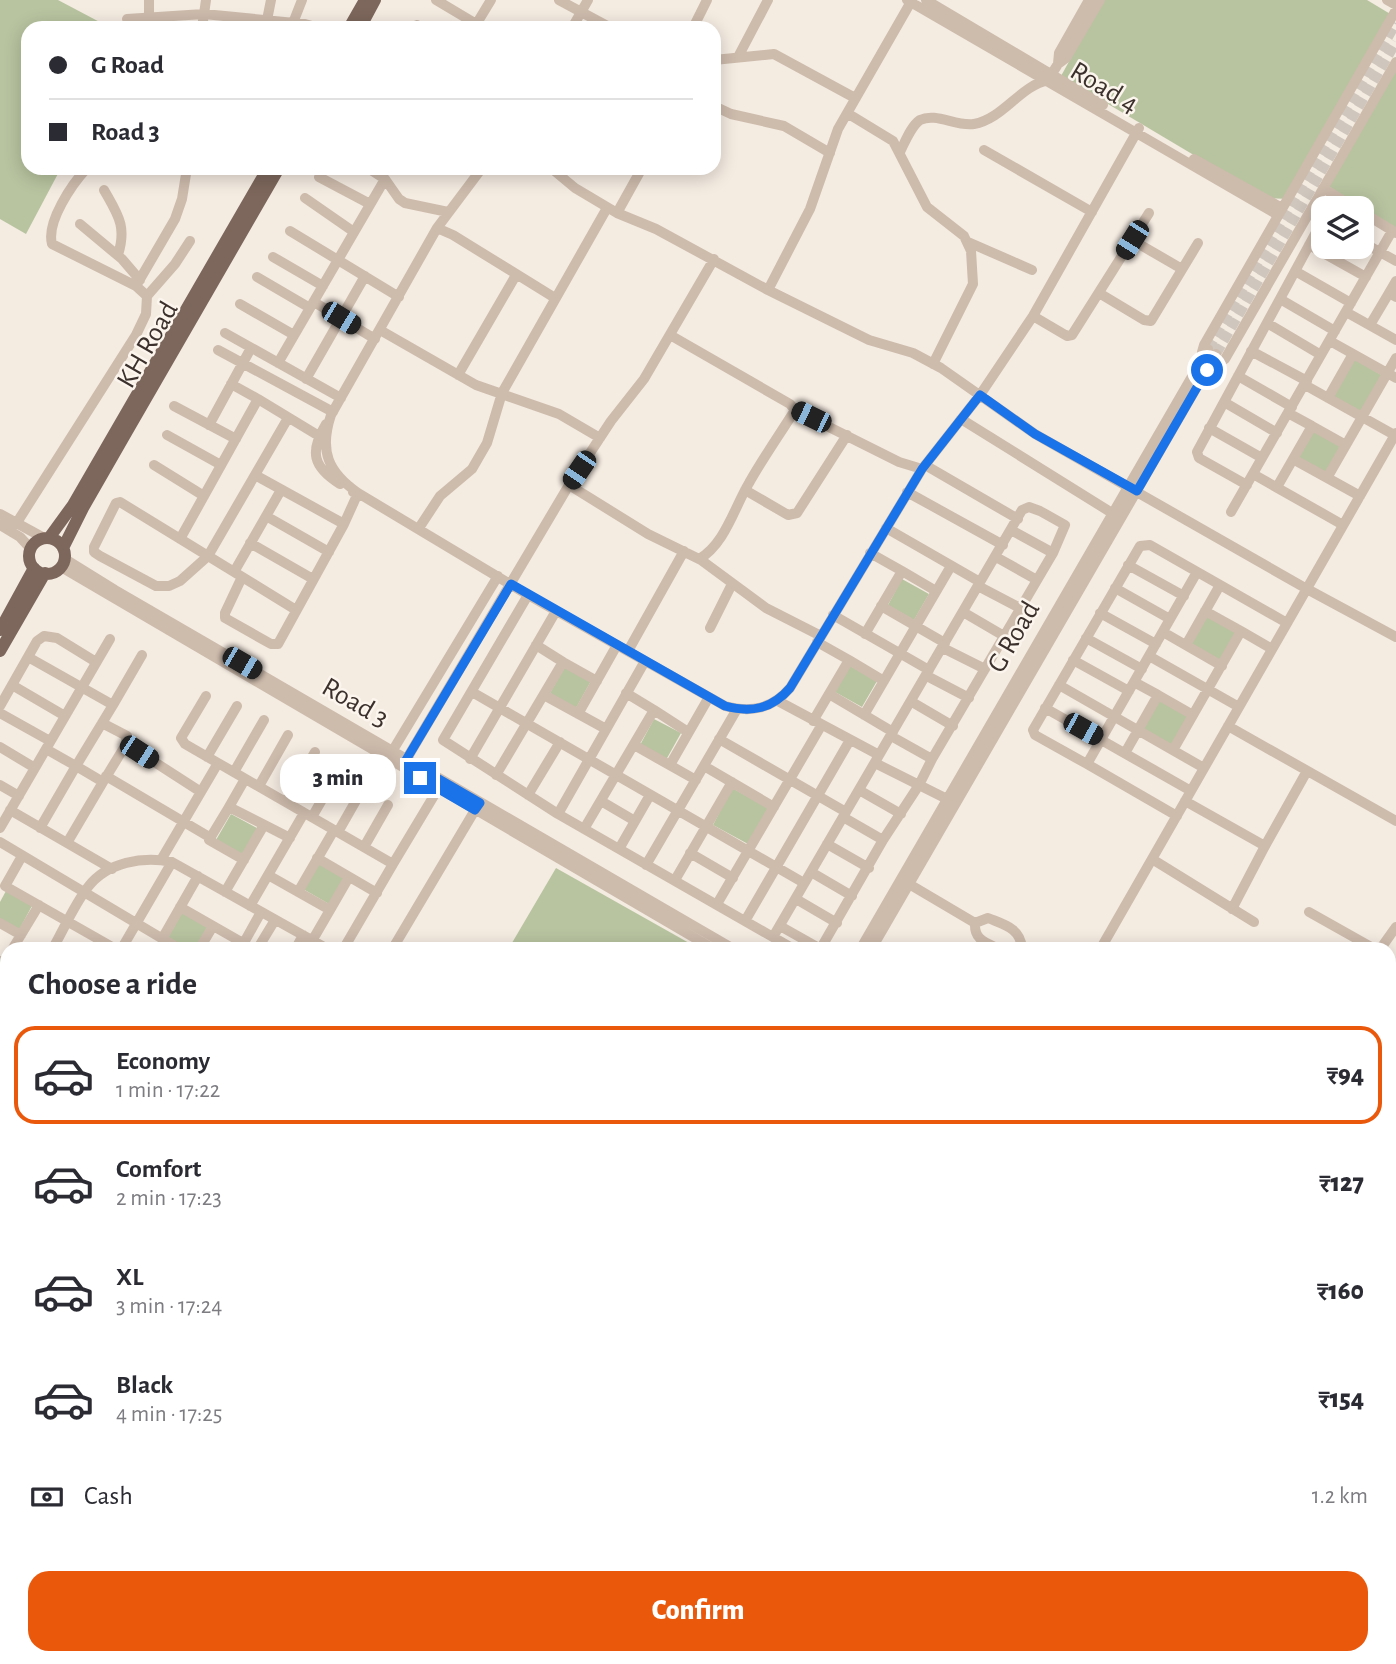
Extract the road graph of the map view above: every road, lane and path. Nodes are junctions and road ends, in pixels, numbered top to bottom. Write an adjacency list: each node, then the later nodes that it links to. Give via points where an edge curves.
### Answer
1 (149, 0): 21 (street)
2 (206, 0): 20 (street)
3 (271, 0): 23 (street)
4 (302, 0): 26 (street)
5 (365, 0): 27 (main road)
6 (375, 0): 28 (main road)
7 (436, 0): 29 (street)
8 (491, 0): 30 (street)
9 (559, 0): 19 (street)
10 (588, 0): 19 (street)
11 (707, 0): 33 (street)
12 (768, 0): 34 (street)
13 (926, 0): 38 (street, Road 4)
14 (1089, 0): 37 (street, via 1059,53)
15 (1100, 0): 37 (street)
16 (1387, 0): 18 (street)
17 (910, 1): 38 (street, Road 4); 39 (street)
18 (1396, 7): 64 (street)
19 (581, 11): 31 (street); 32 (street)
20 (204, 14): 21 (street); 23 (street); 24 (street)
21 (149, 16): 22 (street)
22 (127, 19)
23 (267, 20): 25 (street)
24 (203, 21)
25 (276, 21)
26 (294, 21)
27 (357, 21)
28 (359, 21)
29 (469, 21)
30 (481, 21)
31 (576, 21)
32 (599, 21)
33 (696, 21)
34 (738, 57): 35 (street); 39 (street, via 774,54)
35 (721, 59)
36 (1396, 62): 56 (street)
37 (1058, 64): 38 (street)
38 (1050, 77): 42 (street, Road 4); 44 (street, via 994,116 974,124 923,119)
39 (855, 98): 41 (street)
40 (721, 109): 45 (street, via 784,126)
41 (847, 113): 44 (street, via 887,136); 45 (street)
42 (1138, 131): 63 (street); 64 (street, Road 4)
43 (984, 150): 63 (street)
44 (900, 152): 74 (street, via 927,207)
45 (830, 153): 95 (street, via 810,209)
46 (80, 175): 93 (street, via 52,225 52,244)
47 (186, 175): 93 (street, via 175,219)
48 (264, 175): 186 (main road, KH Road, via 74,505)
49 (275, 175): 197 (main road, KH Road, via 120,443)
50 (379, 175): 55 (street)
51 (477, 175): 62 (street)
52 (559, 175): 61 (street)
53 (637, 175): 61 (street)
54 (319, 177): 60 (street)
55 (385, 179): 60 (street); 62 (street, via 405,203)
56 (1323, 188): 58 (street); 125 (street, via 1225,359)
57 (104, 190): 80 (street, via 122,226)
58 (1336, 196)
59 (305, 198): 70 (street)
60 (370, 205): 70 (street)
61 (612, 210): 83 (street); 100 (street)
62 (448, 212): 68 (street)
63 (1092, 212): 105 (street)
64 (1280, 212): 125 (street, via 1204,345)
65 (1149, 213): 72 (street)
66 (1374, 220): 71 (street)
67 (80, 225): 80 (street)
68 (437, 228): 88 (street); 99 (street)
69 (290, 231): 82 (street)
70 (354, 232): 82 (street)
71 (1394, 232): 79 (street)
72 (1132, 240): 85 (street); 96 (street)
73 (190, 241): 98 (street)
74 (968, 242): 86 (street); 124 (street, via 973,284)
75 (1311, 242): 77 (street)
76 (1198, 243): 85 (street)
77 (1309, 245): 87 (street); 91 (street)
78 (1374, 249): 79 (street)
79 (1380, 253): 84 (street); 91 (street)
80 (118, 255): 93 (street)
81 (273, 257): 94 (street)
82 (339, 259): 89 (street); 94 (street)
83 (714, 259): 95 (street); 112 (street)
84 (1396, 261)
85 (1182, 269): 96 (street, via 1151,321)
86 (1032, 270)
87 (1295, 271): 101 (street); 104 (street)
88 (516, 275): 100 (street); 126 (street)
89 (365, 276): 99 (street); 106 (street)
90 (257, 277): 103 (street)
91 (1366, 277): 104 (street)
92 (1396, 281): 97 (street)
93 (138, 283): 98 (street)
94 (323, 286): 103 (street)
95 (768, 290): 124 (street, via 869,340)
96 (1099, 293): 105 (street, via 1070,336)
97 (1392, 295): 108 (street)
98 (147, 296): 179 (street, via 146,314 136,335)
99 (399, 297): 110 (street)
100 (555, 298): 132 (street)
101 (1280, 299): 107 (street); 113 (street)
102 (240, 304): 111 (street)
103 (312, 305): 106 (street); 111 (street)
104 (1349, 308): 108 (street); 113 (street)
105 (1032, 316): 133 (street)
106 (341, 318): 110 (street); 129 (street)
107 (1267, 323): 118 (street); 120 (street)
108 (1370, 325): 114 (street)
109 (225, 333): 115 (street)
110 (378, 334): 126 (street); 134 (street)
111 (294, 335): 123 (street)
112 (670, 335): 139 (street); 153 (street)
113 (1332, 336): 119 (street); 120 (street)
114 (1396, 340)
115 (251, 348): 122 (street); 123 (street)
116 (218, 350): 122 (street)
117 (1212, 351): 125 (street, G Road)
118 (1251, 351): 127 (street); 130 (street)
119 (1353, 354): 128 (street); 135 (street)
120 (1321, 355): 130 (street)
121 (1396, 358): 128 (street)
122 (243, 363): 131 (street); 141 (street)
123 (278, 363): 129 (street)
124 (933, 364): 133 (street)
125 (1203, 367): 168 (street, G Road)
126 (458, 375): 132 (street)
127 (1238, 376): 137 (street); 140 (street)
128 (1392, 376): 142 (street)
129 (306, 379): 134 (street)
130 (1306, 383): 135 (street); 140 (street)
131 (231, 384): 136 (street); 145 (street)
132 (502, 393): 153 (street, via 559,414); 183 (street, via 487,443 472,469 440,496)
133 (980, 395): 144 (street); 168 (street, via 1035,434)
134 (341, 398): 141 (street)
135 (1328, 398): 142 (street)
136 (258, 399): 143 (street); 154 (street)
137 (1224, 402): 147 (street); 148 (street)
138 (174, 407): 145 (street)
139 (795, 410): 150 (street); 169 (street)
140 (1290, 410): 146 (street); 148 (street)
141 (332, 414): 152 (street); 171 (street, via 327,428 328,458 341,481)
142 (1362, 417): 151 (street); 155 (street)
143 (288, 418): 152 (street); 162 (street)
144 (961, 419): 160 (street); 175 (street)
145 (209, 425): 154 (street)
146 (1312, 426): 155 (street); 157 (street)
147 (1209, 428): 156 (street); 165 (street, via 1197,452 1199,458)
148 (1277, 433): 156 (street)
149 (167, 435): 159 (street)
150 (847, 435): 160 (street, via 900,462); 169 (street, via 793,516)
151 (1395, 435): 173 (street)
152 (319, 436): 171 (street, via 316,457 321,471)
153 (600, 438): 164 (street)
154 (236, 439): 159 (street)
155 (1346, 446): 163 (street)
156 (1262, 458): 161 (street)
157 (1293, 459): 163 (street); 166 (street)
158 (154, 465): 172 (street)
159 (221, 465): 172 (street)
160 (923, 467): 170 (street); 178 (street)
161 (1253, 474): 165 (street); 166 (street)
162 (255, 475): 167 (street); 195 (street)
163 (1327, 478): 173 (street)
164 (569, 485): 191 (street); 208 (street)
165 (1247, 485): 174 (street)
166 (1277, 487): 182 (street)
167 (281, 489): 177 (street); 180 (street)
168 (1132, 489): 175 (street, G Road); 213 (street); 399 (street, G Road)
169 (745, 490): 198 (street, via 724,531)
170 (907, 492): 184 (street); 189 (street)
171 (358, 493): 180 (street); 183 (street)
172 (204, 496): 187 (street)
173 (1360, 496): 182 (street)
174 (1231, 512)
175 (1112, 513): 348 (street, G Road)
176 (0, 514): 179 (street)
177 (266, 516): 188 (street); 192 (street)
178 (1017, 519): 185 (street); 194 (street, via 1029,507 1065,526)
179 (16, 524): 186 (street)
180 (344, 524): 192 (street)
181 (0, 525): 190 (street)
182 (1343, 525): 213 (street)
183 (419, 528): 205 (street)
184 (886, 528): 193 (street); 200 (street)
185 (1012, 530): 189 (street); 194 (street)
186 (46, 538): 190 (main road); 197 (main road, via 60,543)
187 (180, 539): 195 (street); 195 (street, via 118,502 94,551 147,583 169,586)
188 (250, 543): 204 (street); 206 (street)
189 (1003, 545): 196 (street)
190 (31, 549): 201 (main road, via 30,559)
191 (684, 551): 198 (street); 245 (street)
192 (329, 552): 206 (street)
193 (870, 553): 202 (street); 224 (street)
194 (1054, 553): 207 (street)
195 (208, 556): 204 (street)
196 (996, 557): 207 (street); 210 (street)
197 (63, 558): 201 (main road, via 57,571); 312 (street, Road 3)
198 (699, 559): 209 (street)
199 (1128, 565): 203 (street, via 1145,544); 212 (street); 216 (street)
200 (951, 566): 210 (street); 214 (street)
201 (40, 570): 229 (main road); 244 (main road)
202 (902, 571): 214 (street); 217 (street)
203 (1197, 572): 211 (street); 216 (street)
204 (238, 574): 219 (street); 219 (street, via 225,613 227,620 275,644)
205 (498, 576): 208 (street); 312 (street)
206 (313, 579): 219 (street)
207 (1037, 580): 218 (street)
208 (511, 584): 215 (street); 319 (street)
209 (732, 584): 228 (street); 237 (street)
210 (979, 584): 218 (street); 222 (street)
211 (1220, 585): 221 (street); 226 (street)
212 (1115, 588): 223 (street); 225 (street)
213 (1307, 589): 226 (street); 234 (street)
214 (936, 591): 227 (street)
215 (528, 595): 220 (street); 266 (street)
216 (1184, 596): 225 (street)
217 (881, 606): 227 (street); 232 (street)
218 (1020, 608): 233 (street)
219 (296, 610)
220 (556, 611): 239 (street); 240 (street)
221 (1205, 611): 230 (street); 242 (street)
222 (963, 612): 233 (street); 241 (street)
223 (1100, 613): 235 (street); 238 (street)
224 (833, 615): 232 (street); 237 (street)
225 (1170, 619): 231 (street)
226 (1287, 623): 243 (street)
227 (916, 626): 241 (street); 246 (street)
228 (710, 628)
229 (0, 630)
230 (1241, 631): 243 (street); 255 (street)
231 (1163, 632): 238 (street); 242 (street)
232 (865, 634): 246 (street)
233 (1004, 636): 256 (street)
234 (1396, 637)
235 (1086, 638): 251 (street); 257 (street)
236 (110, 639): 253 (street)
237 (819, 639): 250 (street); 274 (street)
238 (1156, 644): 248 (street)
239 (536, 645): 254 (street); 280 (street)
240 (617, 645): 245 (street); 259 (street)
241 (944, 645): 256 (street); 258 (street)
242 (1185, 645): 255 (street)
243 (1272, 649): 279 (street)
244 (0, 651)
245 (628, 651): 252 (street)
246 (900, 654): 258 (street); 260 (street)
247 (142, 655): 276 (street)
248 (1149, 656): 257 (street); 265 (street)
249 (28, 657): 253 (street, via 37,641 49,636); 261 (street); 264 (street)
250 (849, 660): 260 (street); 268 (street)
251 (1073, 660): 262 (street); 263 (street)
252 (645, 661): 267 (street); 272 (street)
253 (96, 662): 264 (street)
254 (563, 662): 259 (street); 269 (street)
255 (1222, 666): 265 (street)
256 (985, 669): 273 (street)
257 (1142, 669): 263 (street)
258 (928, 673): 273 (street); 275 (street)
259 (597, 681): 285 (street)
260 (884, 681): 286 (street)
261 (12, 685): 277 (street); 288 (street)
262 (1059, 685): 281 (street); 289 (street)
263 (1132, 687): 270 (street); 289 (street)
264 (81, 688): 276 (street); 288 (street)
265 (1208, 689): 279 (street); 287 (street)
266 (472, 692): 280 (street); 314 (street, via 443,740)
267 (626, 693): 283 (street); 296 (street)
268 (829, 694): 286 (street); 293 (street)
269 (544, 695): 285 (street); 292 (street)
270 (1158, 695): 287 (street); 297 (street)
271 (206, 696): 313 (street, via 181,738)
272 (709, 697): 282 (street); 298 (street)
273 (969, 698): 294 (street)
274 (778, 701): 282 (street, via 766,707); 293 (street)
275 (912, 702): 294 (street); 299 (street)
276 (113, 705): 291 (street)
277 (0, 706)
278 (237, 706): 313 (street)
279 (1239, 707): 295 (street)
280 (499, 708): 292 (street); 314 (street)
281 (1045, 708): 302 (street); 320 (street, via 1034,733)
282 (737, 709): 301 (street)
283 (654, 710): 298 (street); 306 (street)
284 (0, 713): 305 (street)
285 (578, 714): 296 (street)
286 (864, 715): 299 (street)
287 (1193, 715): 309 (street)
288 (65, 716): 305 (street)
289 (1114, 717): 297 (street); 302 (street)
290 (264, 720): 328 (street)
291 (102, 723): 307 (street, via 127,736); 322 (street)
292 (528, 724): 304 (street); 329 (street)
293 (817, 724): 303 (street); 334 (street)
294 (953, 726): 317 (street)
295 (1228, 726): 326 (street); 327 (street)
296 (606, 729): 315 (street)
297 (1137, 731): 309 (street); 311 (street)
298 (688, 732): 321 (street)
299 (892, 734): 316 (street); 317 (street)
300 (288, 735): 339 (street)
301 (719, 739): 323 (street); 334 (street)
302 (1101, 739): 311 (street); 320 (street)
303 (850, 740): 316 (street); 346 (street)
304 (560, 742): 315 (street); 343 (street)
305 (48, 745): 322 (street); 325 (street)
306 (634, 745): 321 (street); 330 (street)
307 (125, 746): 331 (street); 342 (street)
308 (0, 747): 325 (street)
309 (1173, 750): 326 (street)
310 (315, 752): 350 (street)
311 (1125, 753): 347 (street)
312 (390, 754): 319 (street, Road 3)
313 (207, 757): 318 (street)
314 (470, 759): 329 (street)
315 (589, 759): 330 (street); 356 (street)
316 (877, 759): 338 (street); 341 (street)
317 (932, 759): 338 (street)
318 (218, 763): 328 (street); 342 (street)
319 (404, 764): 340 (street, Road 3); 352 (street, Road 3)
320 (1087, 764): 360 (street)
321 (670, 765): 333 (street)
322 (76, 766): 331 (street); 367 (street)
323 (704, 766): 333 (street); 335 (street)
324 (341, 767): 358 (street)
325 (35, 768): 345 (street)
326 (1204, 768): 347 (street)
327 (1307, 771): 364 (street); 376 (street)
328 (234, 772): 332 (street)
329 (496, 775): 343 (street)
330 (616, 775): 344 (street); 349 (street)
331 (105, 779): 362 (street); 374 (street)
332 (245, 779): 339 (street); 353 (street)
333 (696, 780): 355 (street)
334 (790, 780): 346 (street); 354 (street)
335 (732, 782): 354 (street); 366 (street)
336 (366, 783): 369 (street)
337 (0, 785): 345 (street)
338 (919, 785): 348 (street); 357 (street)
339 (258, 786): 350 (street)
340 (438, 789): 352 (street, Road 3); 387 (street)
341 (859, 790): 357 (street); 359 (street)
342 (201, 792): 362 (street)
343 (528, 795): 356 (street)
344 (650, 795): 355 (street); 363 (street)
345 (19, 796): 361 (street)
346 (818, 796): 359 (street); 389 (street)
347 (1188, 796): 360 (street); 376 (street)
348 (947, 799): 448 (street, G Road)
349 (601, 801): 363 (street); 368 (street)
350 (286, 802): 358 (street)
351 (388, 805): 377 (street)
352 (477, 806): 442 (street); 443 (street, Road 3); 444 (street, Road 3)
353 (229, 807): 365 (street); 370 (street)
354 (774, 807): 379 (street)
355 (678, 810): 366 (street); 388 (street)
356 (558, 814): 368 (street)
357 (901, 814): 372 (street)
358 (308, 815): 369 (street); 371 (street)
359 (845, 815): 372 (street); 375 (street)
360 (1177, 816): 383 (street)
361 (4, 818): 367 (street)
362 (184, 821): 370 (street); 384 (street)
363 (635, 821): 378 (street)
364 (1396, 821)
365 (264, 825): 371 (street); 385 (street)
366 (706, 827): 379 (street); 380 (street)
367 (40, 828): 374 (street)
368 (584, 830): 378 (street)
369 (336, 831): 377 (street); 382 (street)
370 (211, 838): 385 (street)
371 (290, 838): 393 (street)
372 (883, 841): 390 (street)
373 (0, 842): 381 (street)
374 (67, 843): 391 (street)
375 (827, 844): 390 (street); 392 (street)
376 (1265, 846): 411 (street)
377 (364, 847): 387 (street)
378 (619, 849): 388 (street)
379 (748, 851): 389 (street); 396 (street)
380 (690, 853): 396 (street); 397 (street)
381 (22, 856): 400 (street); 401 (street)
382 (317, 858): 395 (street); 403 (street)
383 (1152, 859): 411 (street); 452 (street)
384 (161, 860): 386 (street); 391 (street, via 124,863)
385 (244, 860): 402 (street)
386 (172, 862): 394 (street); 422 (street)
387 (393, 864): 404 (street)
388 (646, 864): 397 (street)
389 (776, 867): 398 (street); 416 (street)
390 (869, 868): 405 (street)
391 (112, 869): 401 (street)
392 (811, 872): 398 (street); 405 (street)
393 (268, 875): 403 (street); 409 (street)
394 (198, 876): 402 (street); 410 (street)
395 (349, 877): 404 (street); 412 (street)
396 (733, 878): 407 (street)
397 (675, 880): 407 (street)
398 (804, 883): 406 (street)
399 (909, 884): 421 (street); 449 (street, G Road)
400 (2, 890): 408 (street)
401 (85, 892): 417 (street); 422 (street)
402 (225, 892): 409 (street)
403 (298, 892): 412 (street)
404 (377, 892): 441 (street)
405 (852, 896): 420 (street)
406 (796, 899): 420 (street); 424 (street)
407 (717, 904): 416 (street)
408 (39, 905): 417 (street); 426 (street)
409 (250, 906): 413 (street)
410 (180, 907): 423 (street); 429 (street)
411 (1232, 909): 418 (street)
412 (330, 910): 428 (street)
413 (261, 912): 415 (street); 437 (street)
414 (1309, 912): 453 (street)
415 (275, 920): 428 (street); 438 (street)
416 (745, 921): 427 (street)
417 (68, 922): 431 (street); 432 (street)
418 (1254, 922)
419 (0, 923): 426 (street)
420 (837, 923): 447 (street)
421 (975, 923): 450 (street, via 977,938); 451 (street, via 988,918 1015,929)
422 (136, 924): 429 (street); 433 (street)
423 (213, 926): 435 (street); 436 (street)
424 (780, 926): 427 (street); 446 (street)
425 (1396, 927): 454 (street)
426 (21, 935): 430 (street)
427 (773, 937): 445 (street)
428 (308, 938): 439 (street); 440 (street)
429 (162, 939): 434 (street)
430 (17, 942)
431 (56, 942)
432 (103, 942)
433 (126, 942)
434 (167, 942)
435 (204, 942)
436 (236, 942)
437 (244, 942)
438 (262, 942)
439 (303, 942)
440 (315, 942)
441 (348, 942)
442 (397, 942)
443 (702, 942)
444 (721, 942)
445 (782, 942)
446 (809, 942)
447 (824, 942)
448 (864, 942)
449 (875, 942)
450 (985, 942)
451 (1022, 942)
452 (1104, 942)
453 (1362, 942)
454 (1385, 942)

